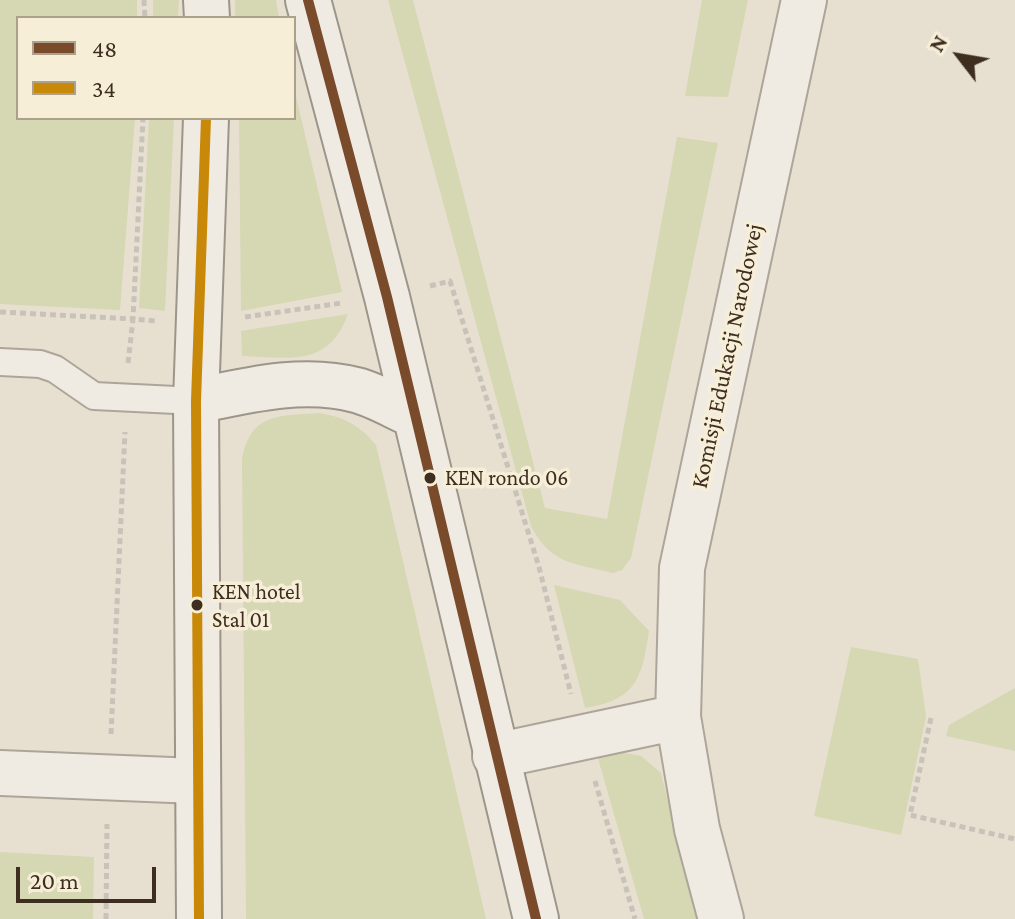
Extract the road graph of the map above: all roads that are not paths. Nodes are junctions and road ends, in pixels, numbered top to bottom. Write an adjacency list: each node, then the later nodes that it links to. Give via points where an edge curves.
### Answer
1 (308, 0): 6 (street)
2 (804, 0): 7 (street, Komisji Edukacji Narodowej, via 682,568)
3 (206, 120): 5 (street)
4 (0, 362): 5 (lane, via 55,369 94,396)
5 (196, 401): 6 (street, via 308,384 357,390); 10 (street)
6 (414, 415): 8 (street)
7 (678, 717): 8 (street); 13 (street, Komisji Edukacji Narodowej, via 697,829)
8 (495, 756): 12 (street)
9 (0, 773): 10 (street)
10 (196, 781): 11 (street)
11 (199, 919)
12 (536, 919)
13 (721, 919)

